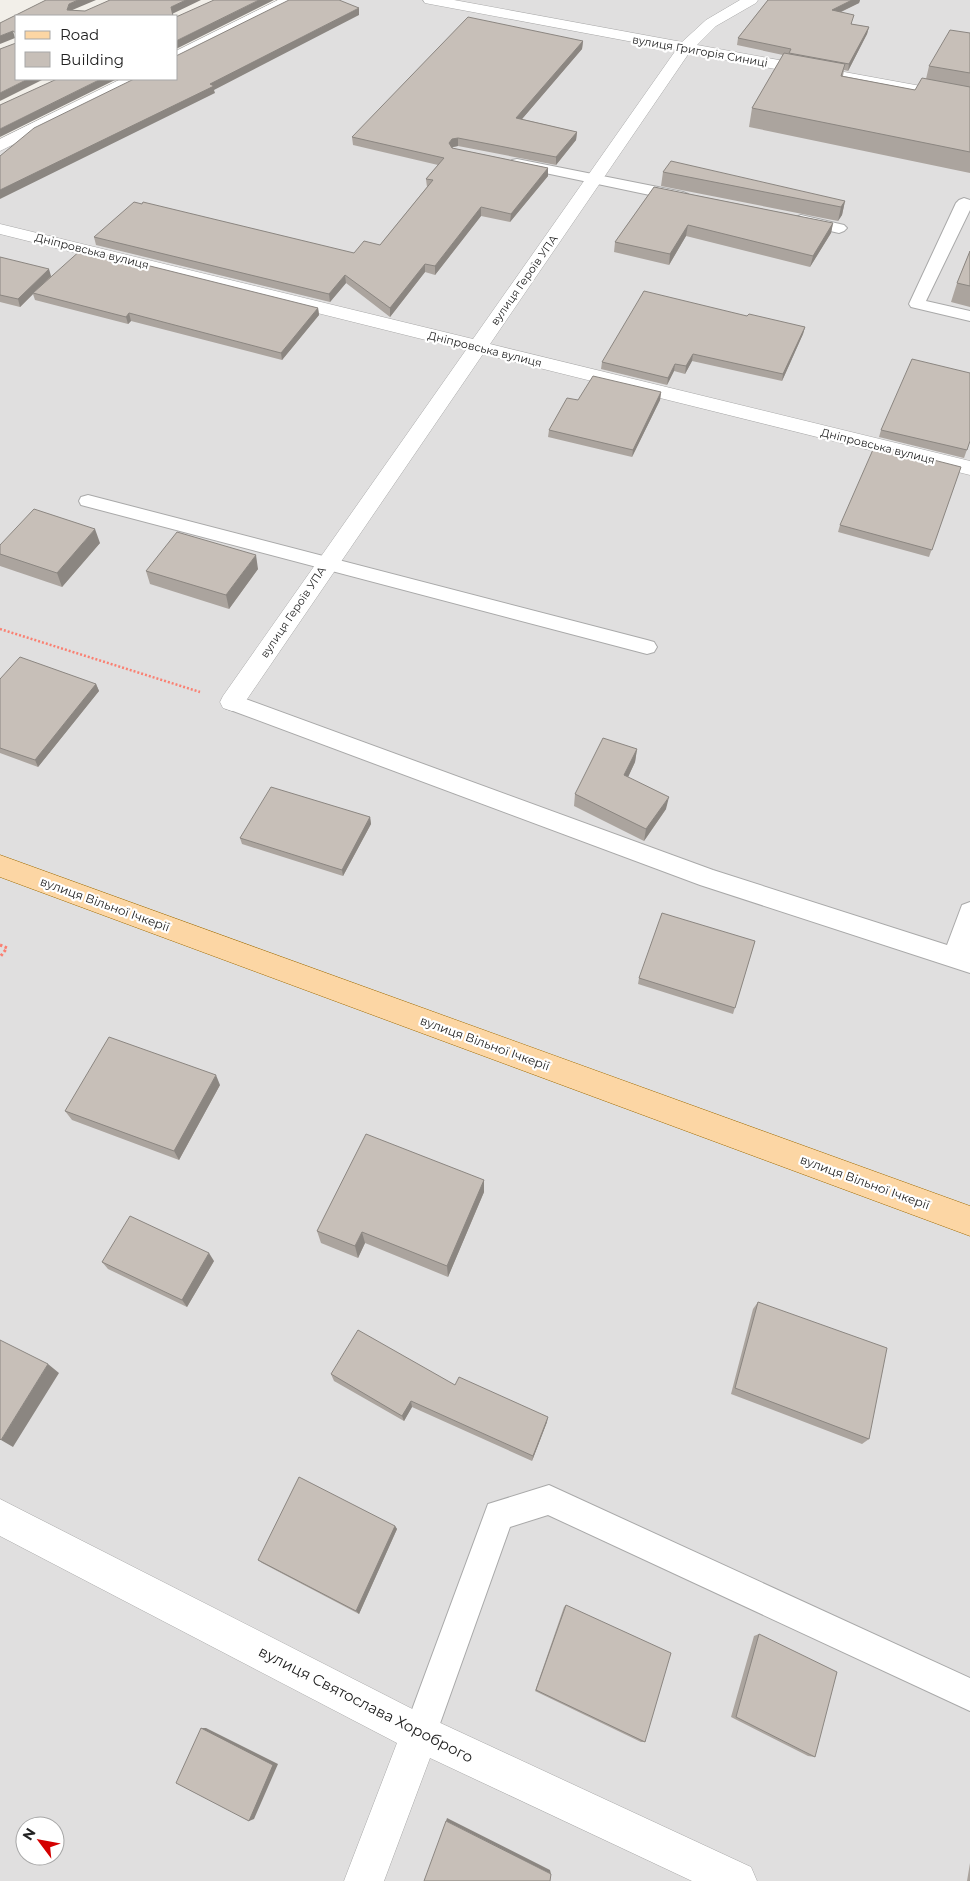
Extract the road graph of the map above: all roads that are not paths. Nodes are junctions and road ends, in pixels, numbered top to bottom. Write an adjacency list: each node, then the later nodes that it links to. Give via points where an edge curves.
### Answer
1 (289, 0): 6 (street)
2 (430, 0): 4 (street, вулиця Григорія Синиці)
3 (750, 0): 5 (street, вулиця Героїв УПА, via 711,23)
4 (450, 2): 5 (street, вулиця Григорія Синиці)
5 (685, 48): 8 (street, вулиця Григорія Синиці); 11 (street, вулиця Героїв УПА)
6 (178, 56)
7 (131, 80): 9 (street)
8 (970, 100)
9 (0, 146)
10 (507, 162): 11 (lane)
11 (595, 179): 12 (lane); 18 (street, вулиця Героїв УПА)
12 (702, 200)
13 (970, 205): 17 (lane, via 964,203 917,304)
14 (790, 218): 15 (lane)
15 (839, 228)
16 (0, 229): 18 (street, Дніпровська вулиця)
17 (970, 316)
18 (477, 347): 19 (street, Дніпровська вулиця); 21 (street, вулиця Героїв УПА)
19 (970, 468)
20 (88, 501): 21 (lane)
21 (326, 564): 22 (lane); 23 (street, вулиця Героїв УПА)
22 (647, 647)
23 (232, 702): 26 (lane, via 708,878)
24 (0, 866): 27 (main road, вулиця Вільної Ічкерії)
25 (970, 912): 26 (lane)
26 (963, 961)
27 (970, 1220)
28 (0, 1517): 30 (street, вулиця Святослава Хороброго)
29 (970, 1696): 30 (lane, via 549,1500 499,1515)
30 (420, 1734): 31 (street); 32 (street, вулиця Святослава Хороброго)
31 (364, 1881)
32 (737, 1881)

